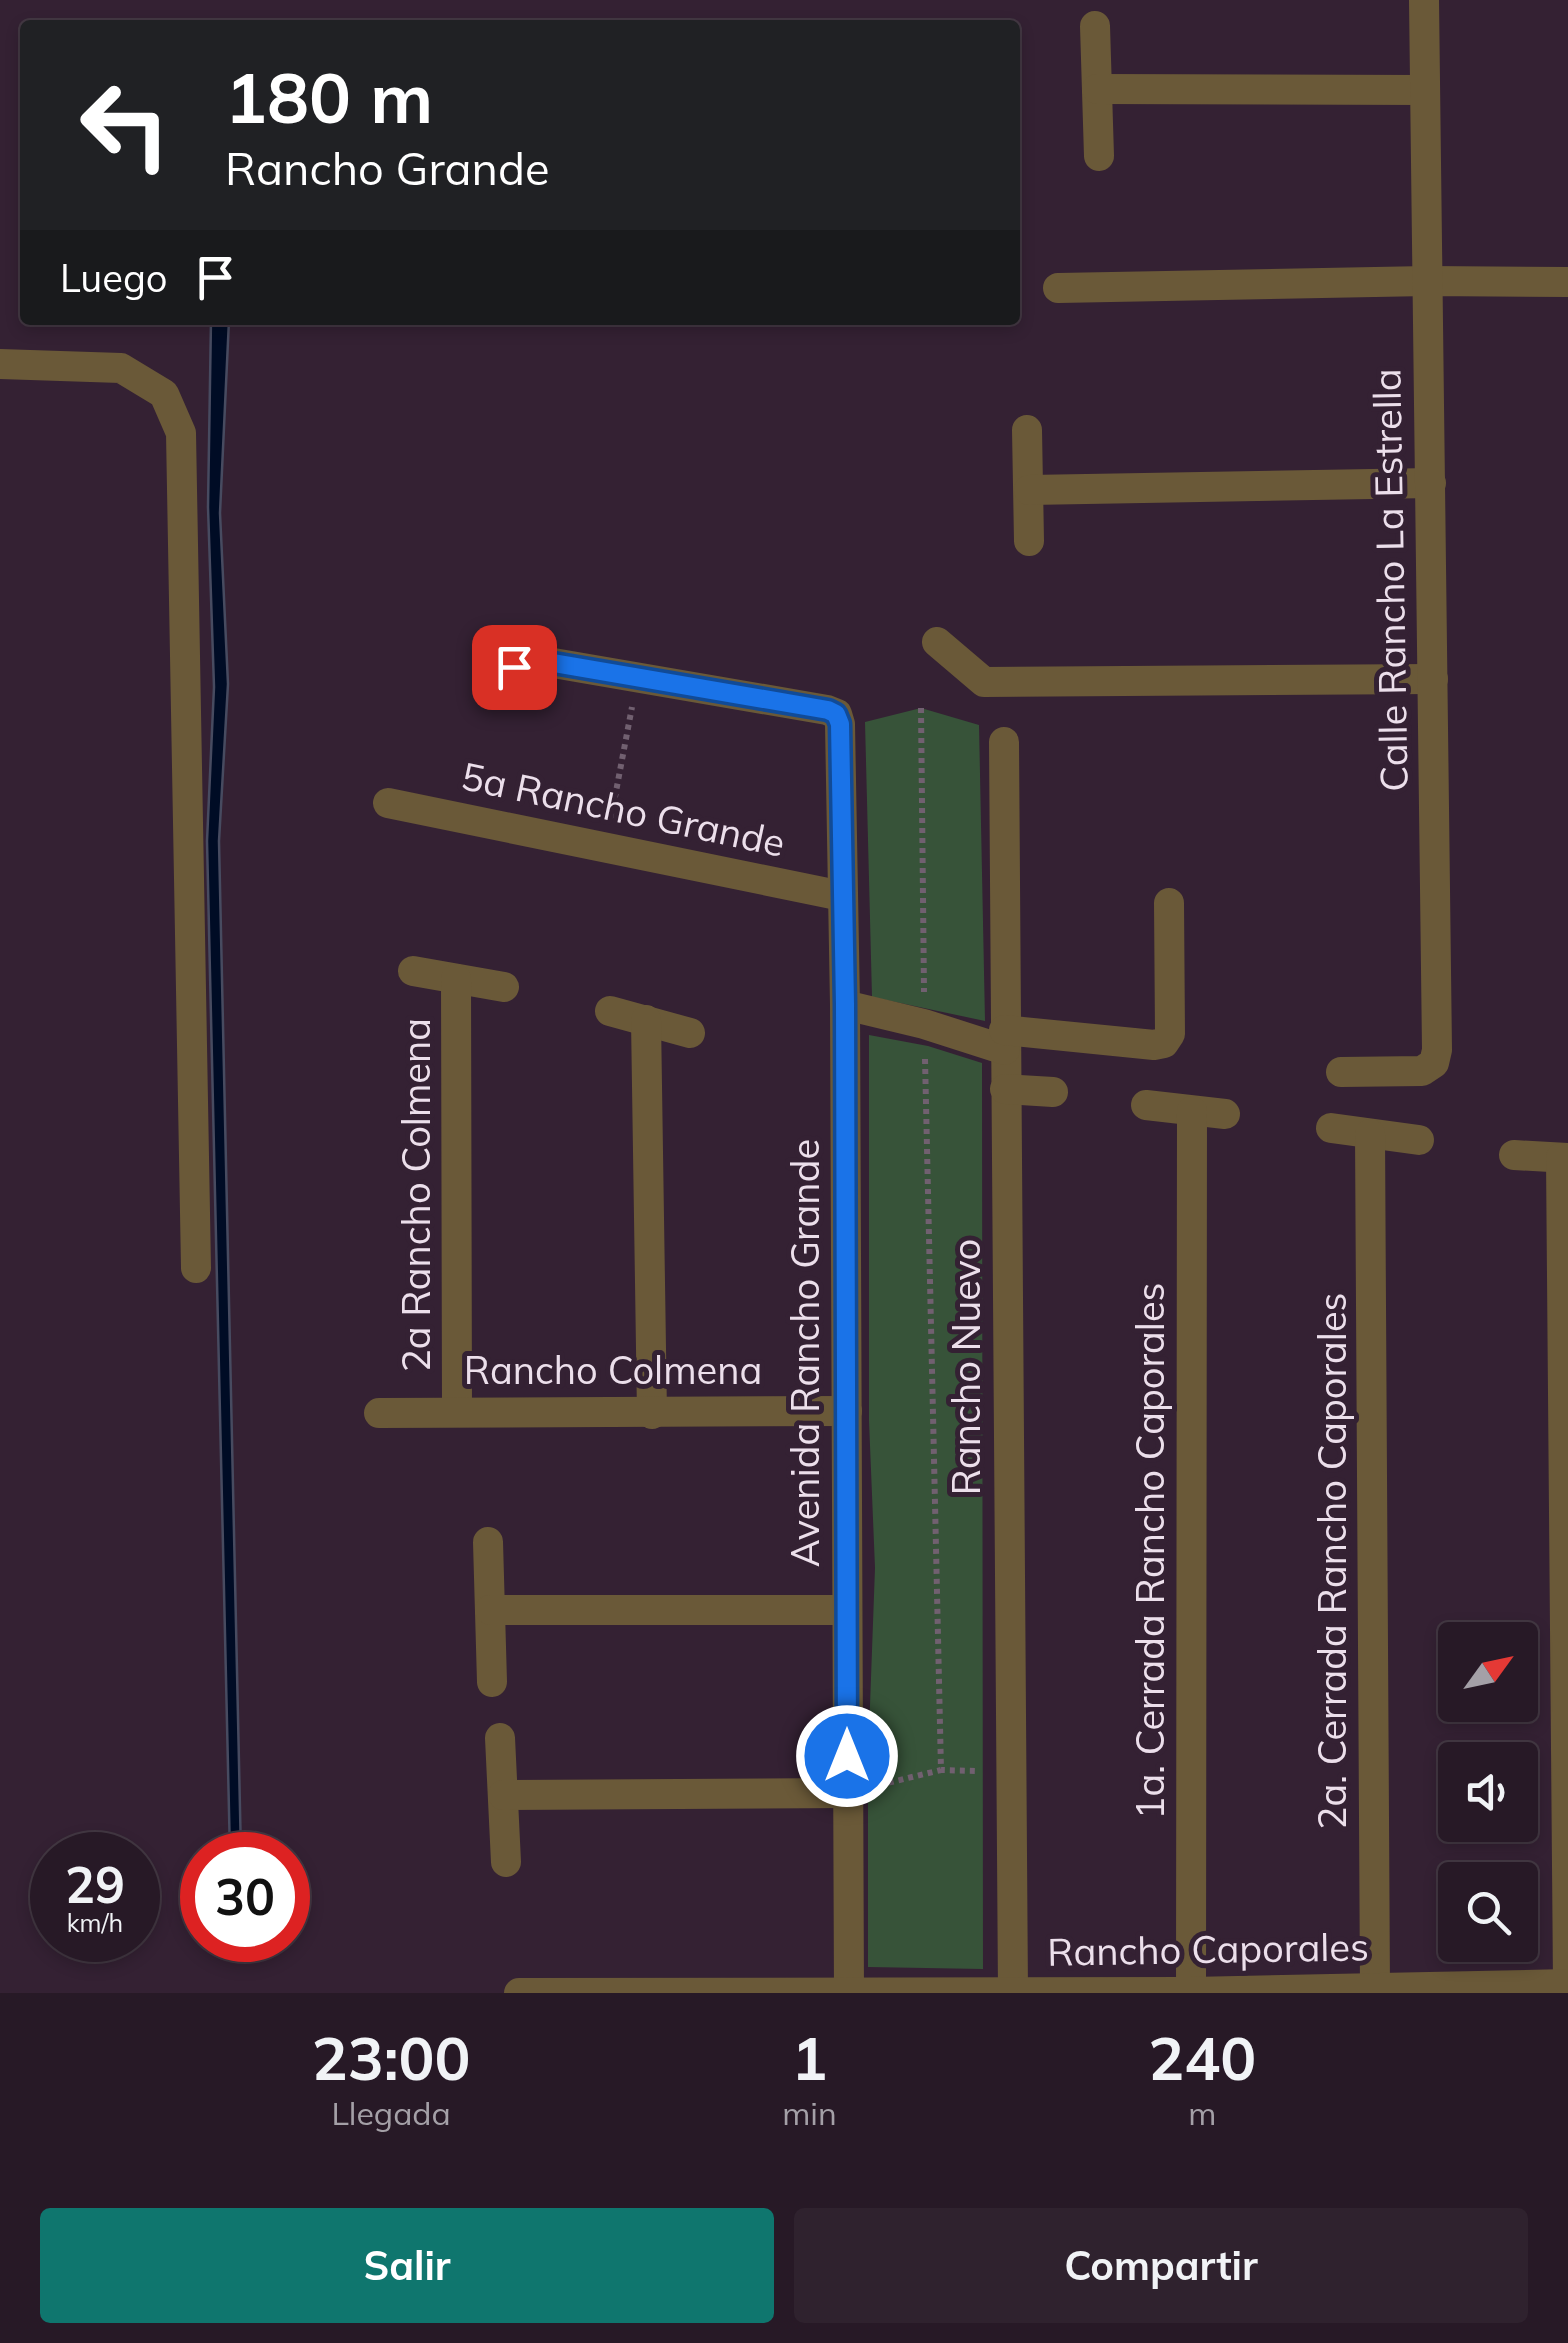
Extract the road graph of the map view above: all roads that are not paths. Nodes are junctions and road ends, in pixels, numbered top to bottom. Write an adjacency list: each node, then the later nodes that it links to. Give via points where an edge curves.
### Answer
1 (1424, 0): 4 (street, Calle Rancho La Estrella)
2 (1096, 26): 3 (street)
3 (1097, 89): 4 (street); 5 (street)
4 (1424, 90): 6 (street, Calle Rancho La Estrella)
5 (1100, 156)
6 (1427, 281): 7 (street); 8 (street); 11 (street, Calle Rancho La Estrella)
7 (1568, 282)
8 (1058, 288)
9 (0, 364): 40 (street, via 121,368 164,394 180,433)
10 (1028, 430): 12 (street)
11 (1431, 483): 12 (street); 16 (street, Calle Rancho La Estrella)
12 (1028, 490): 13 (street)
13 (1029, 541)
14 (938, 642): 16 (street, via 984,682)
15 (494, 673): 19 (street, Avenida Rancho Grande, via 536,660 836,714)
16 (1433, 679): 29 (street, Calle Rancho La Estrella, via 1434,1063 1422,1072)
17 (1004, 742): 28 (street, Rancho Nuevo)
18 (388, 803): 19 (street, 5a Rancho Grande)
19 (842, 896): 24 (street, Avenida Rancho Grande)
20 (1169, 903): 28 (street, via 1170,1034 1164,1044)
21 (413, 971): 22 (street, 2a Rancho Colmena)
22 (456, 979): 23 (street, 2a Rancho Colmena); 41 (street, 2a Rancho Colmena)
23 (504, 987)
24 (845, 1004): 28 (street); 42 (street, Avenida Rancho Grande)
25 (610, 1011): 26 (street)
26 (646, 1020): 27 (street); 44 (street)
27 (690, 1033)
28 (1005, 1040): 30 (street, Rancho Nuevo)
29 (1341, 1072)
30 (1005, 1090): 31 (street); 56 (street, Rancho Nuevo)
31 (1053, 1092)
32 (1146, 1105): 33 (street)
33 (1192, 1111): 34 (street); 58 (street, 1a. Cerrada Rancho Caporales)
34 (1225, 1114)
35 (1331, 1128): 36 (street)
36 (1370, 1134): 37 (street); 54 (street, 2a. Cerrada Rancho Caporales)
37 (1419, 1140)
38 (1514, 1155): 39 (street)
39 (1565, 1158): 53 (street)
40 (196, 1268)
41 (458, 1411): 43 (street, Rancho Colmena); 44 (street, Rancho Colmena)
42 (846, 1411): 44 (street, Rancho Colmena); 47 (street, Avenida Rancho Grande)
43 (379, 1413)
44 (652, 1414)
45 (488, 1542): 46 (street)
46 (490, 1610): 47 (street); 48 (street)
47 (847, 1610): 50 (street, Avenida Rancho Grande)
48 (492, 1682)
49 (500, 1738): 51 (street)
50 (847, 1793): 51 (street); 55 (street, Avenida Rancho Grande)
51 (504, 1795): 52 (street)
52 (506, 1862)
53 (1568, 1984): 54 (street, Rancho Caporales)
54 (1375, 1988): 58 (street, Rancho Caporales)
55 (849, 1992): 56 (street, Rancho Caporales); 59 (street, Rancho Caporales)
56 (1012, 1992): 57 (street, Rancho Caporales)
57 (1085, 1992): 58 (street, Rancho Caporales)
58 (1191, 1992)
59 (519, 1993)

